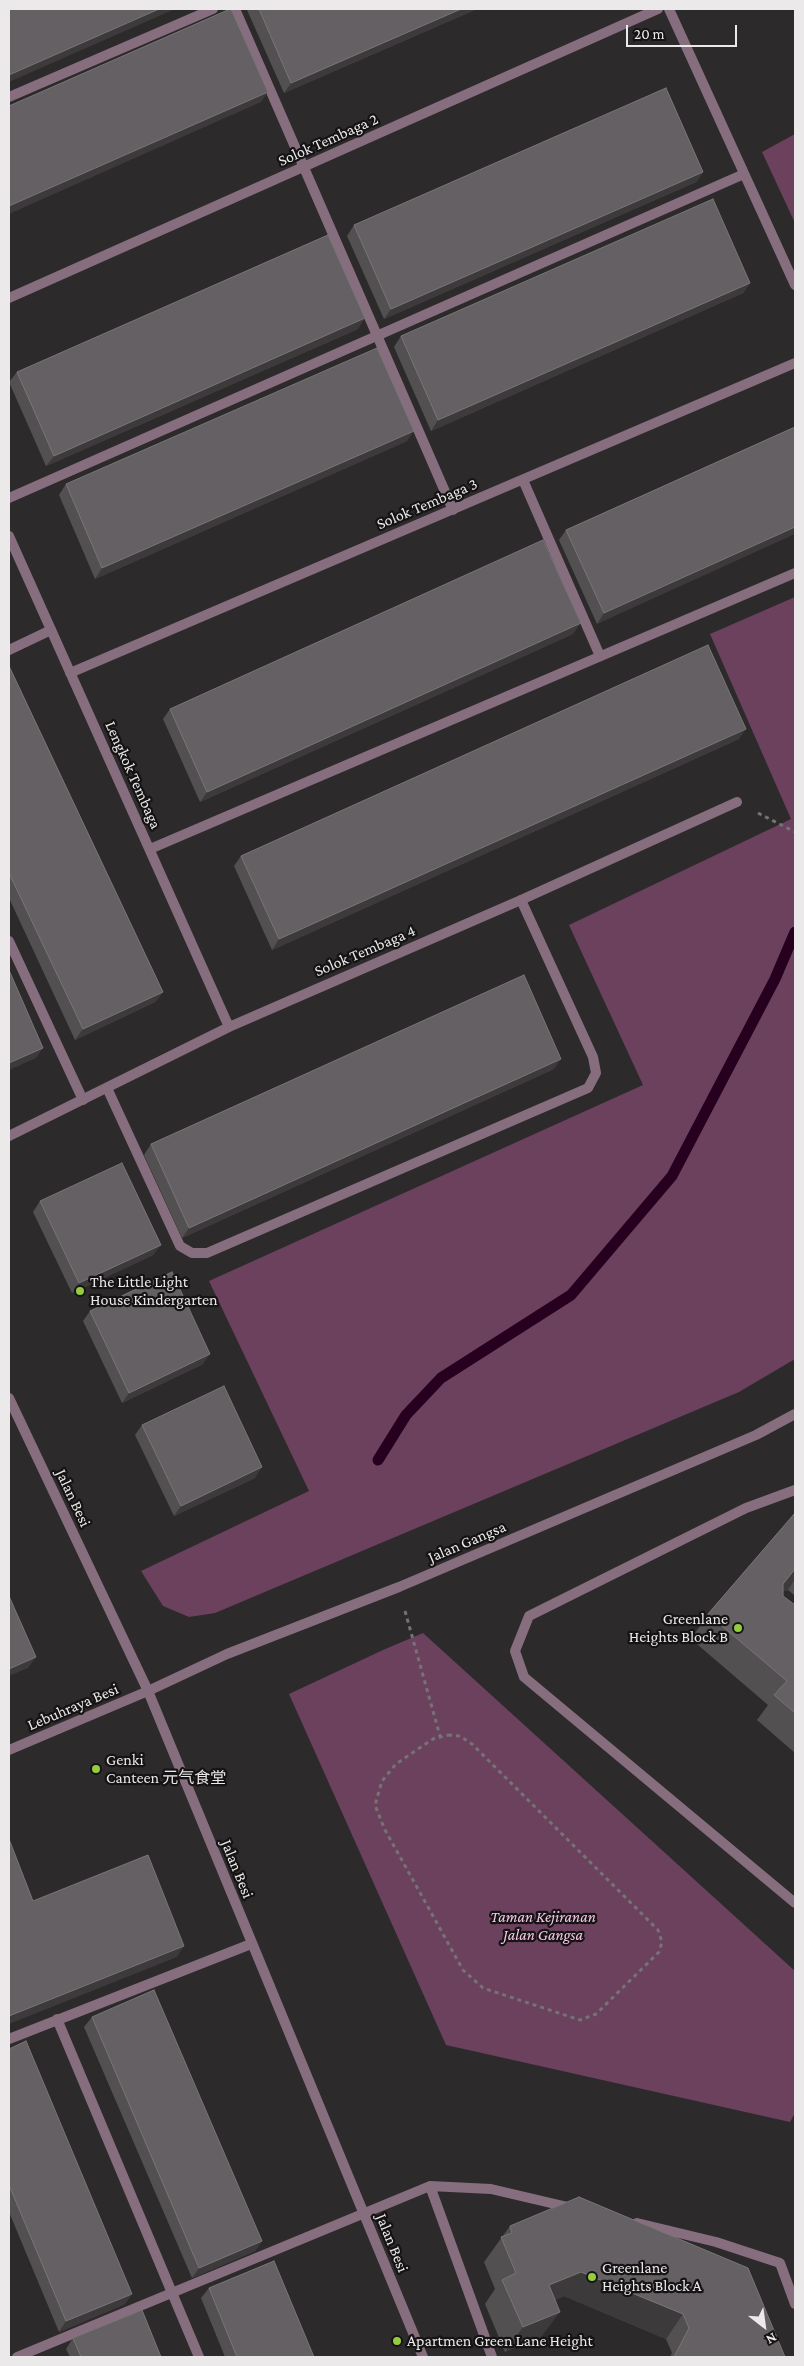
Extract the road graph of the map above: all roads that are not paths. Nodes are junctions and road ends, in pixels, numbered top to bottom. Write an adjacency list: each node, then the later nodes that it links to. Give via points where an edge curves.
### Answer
1 (213, 9): 5 (street)
2 (235, 9): 6 (street)
3 (658, 9): 6 (street, Solok Tembaga 2)
4 (668, 9): 7 (street)
5 (9, 97)
6 (304, 167): 9 (street, Solok Tembaga 2); 10 (street)
7 (744, 174): 8 (street); 10 (street)
8 (795, 285)
9 (9, 298)
10 (378, 336): 13 (street); 14 (street)
11 (795, 363): 12 (street, Solok Tembaga 3)
12 (523, 480): 14 (street, Solok Tembaga 3); 19 (street)
13 (9, 498)
14 (453, 510): 20 (street, Solok Tembaga 3)
15 (9, 536): 17 (street, Lengkok Tembaga)
16 (795, 573): 19 (street)
17 (51, 630): 18 (street); 20 (street, Lengkok Tembaga)
18 (9, 650)
19 (600, 656): 22 (street)
20 (70, 673): 22 (street, Lengkok Tembaga)
21 (737, 802): 23 (street, Solok Tembaga 4)
22 (150, 849): 25 (street, Lengkok Tembaga)
23 (522, 900): 25 (street, Solok Tembaga 4); 26 (street, via 593,1056 596,1073 588,1088 206,1253 192,1253 180,1246)
24 (9, 941): 27 (street)
25 (229, 1027): 26 (street, Solok Tembaga 4)
26 (106, 1088): 27 (street, Solok Tembaga 4)
27 (83, 1100): 28 (street, Solok Tembaga 4)
28 (9, 1136)
29 (9, 1398): 32 (street, Jalan Besi)
30 (795, 1414): 32 (street, Jalan Gangsa, via 756,1435 399,1587 227,1654)
31 (795, 1490): 34 (street, via 746,1508 529,1616 515,1651 524,1677)
32 (148, 1691): 33 (street, Lebuhraya Besi); 35 (street, Jalan Besi)
33 (9, 1750)
34 (795, 1903)
35 (251, 1944): 36 (street); 40 (street, Jalan Besi)
36 (57, 2019): 37 (street); 42 (street)
37 (9, 2039)
38 (430, 2186): 39 (street, via 491,2188); 40 (street); 47 (street)
39 (585, 2211)
40 (363, 2212): 42 (street); 46 (street, Jalan Besi)
41 (622, 2220): 43 (street, via 716,2242 780,2263)
42 (172, 2294): 44 (street); 45 (street)
43 (795, 2304)
44 (17, 2357)
45 (199, 2357)
46 (423, 2357)
47 (492, 2357)

